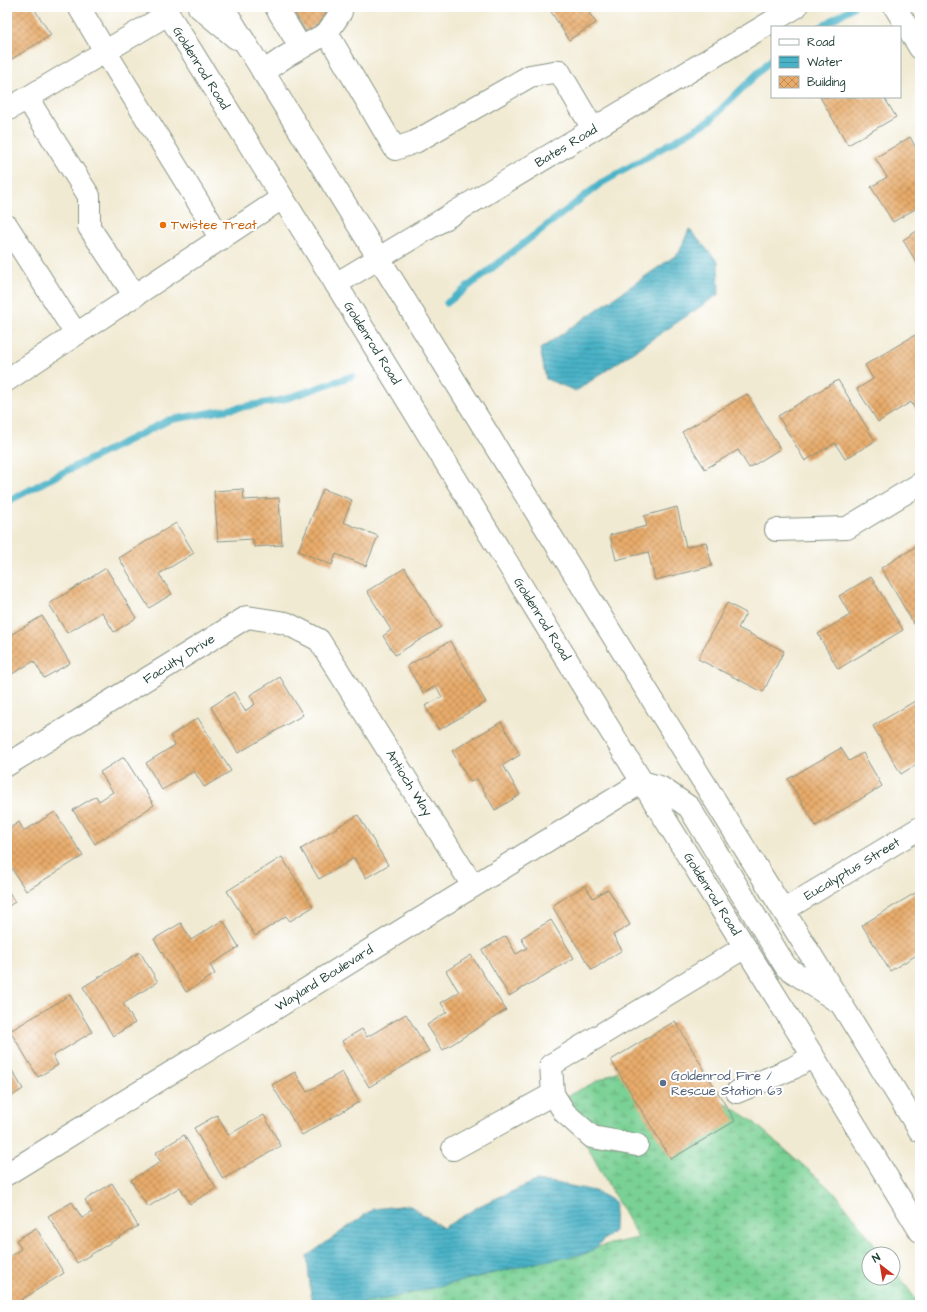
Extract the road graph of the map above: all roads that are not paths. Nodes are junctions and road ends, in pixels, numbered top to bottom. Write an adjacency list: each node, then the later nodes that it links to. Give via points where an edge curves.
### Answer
1 (79, 7): 13 (main road)
2 (199, 7): 12 (main road)
3 (224, 7): 12 (main road)
4 (341, 7): 9 (main road, via 341,12)
5 (796, 7): 17 (main road, Bates Road)
6 (895, 7): 11 (main road)
7 (282, 9): 10 (main road)
8 (166, 10): 13 (main road); 18 (main road, Goldenrod Road)
9 (327, 33): 10 (main road); 17 (main road, via 395,149 415,142 530,76 559,71)
10 (301, 48): 14 (main road)
11 (920, 48)
12 (250, 50): 14 (main road)
13 (105, 51): 15 (main road); 20 (main road)
14 (263, 72): 21 (main road)
15 (27, 98): 16 (main road); 23 (main road, via 89,196 88,227)
16 (7, 110)
17 (592, 130): 21 (main road, Bates Road)
18 (282, 198): 20 (main road); 22 (main road, Goldenrod Road)
19 (7, 226): 24 (main road)
20 (221, 239): 23 (main road)
21 (379, 258): 22 (main road, Bates Road); 33 (main road)
22 (336, 284): 30 (main road, Goldenrod Road)
23 (135, 296): 24 (main road)
24 (76, 334): 25 (main road)
25 (7, 380)
26 (920, 484): 27 (main road, via 848,528)
27 (776, 530)
28 (344, 679): 29 (main road, Faculty Drive, via 318,640 286,623 247,617); 32 (main road, Antioch Way)
29 (7, 765)
30 (642, 782): 32 (main road, Wayland Boulevard); 34 (main road, Goldenrod Road); 35 (main road, via 660,787 689,807 786,967)
31 (920, 828): 33 (main road, Eucalyptus Street)
32 (473, 886): 42 (main road, Wayland Boulevard)
33 (784, 910): 35 (main road)
34 (746, 947): 36 (main road, Goldenrod Road); 38 (main road, via 552,1065)
35 (842, 1005): 39 (main road)
36 (813, 1056): 37 (main road, via 794,1068); 43 (main road, Goldenrod Road)
37 (737, 1092)
38 (553, 1094): 40 (main road, via 565,1113 592,1137); 41 (main road)
39 (920, 1131)
40 (637, 1145)
41 (453, 1149)
42 (7, 1174)
43 (914, 1215): 44 (main road, Goldenrod Road)
44 (920, 1231)

